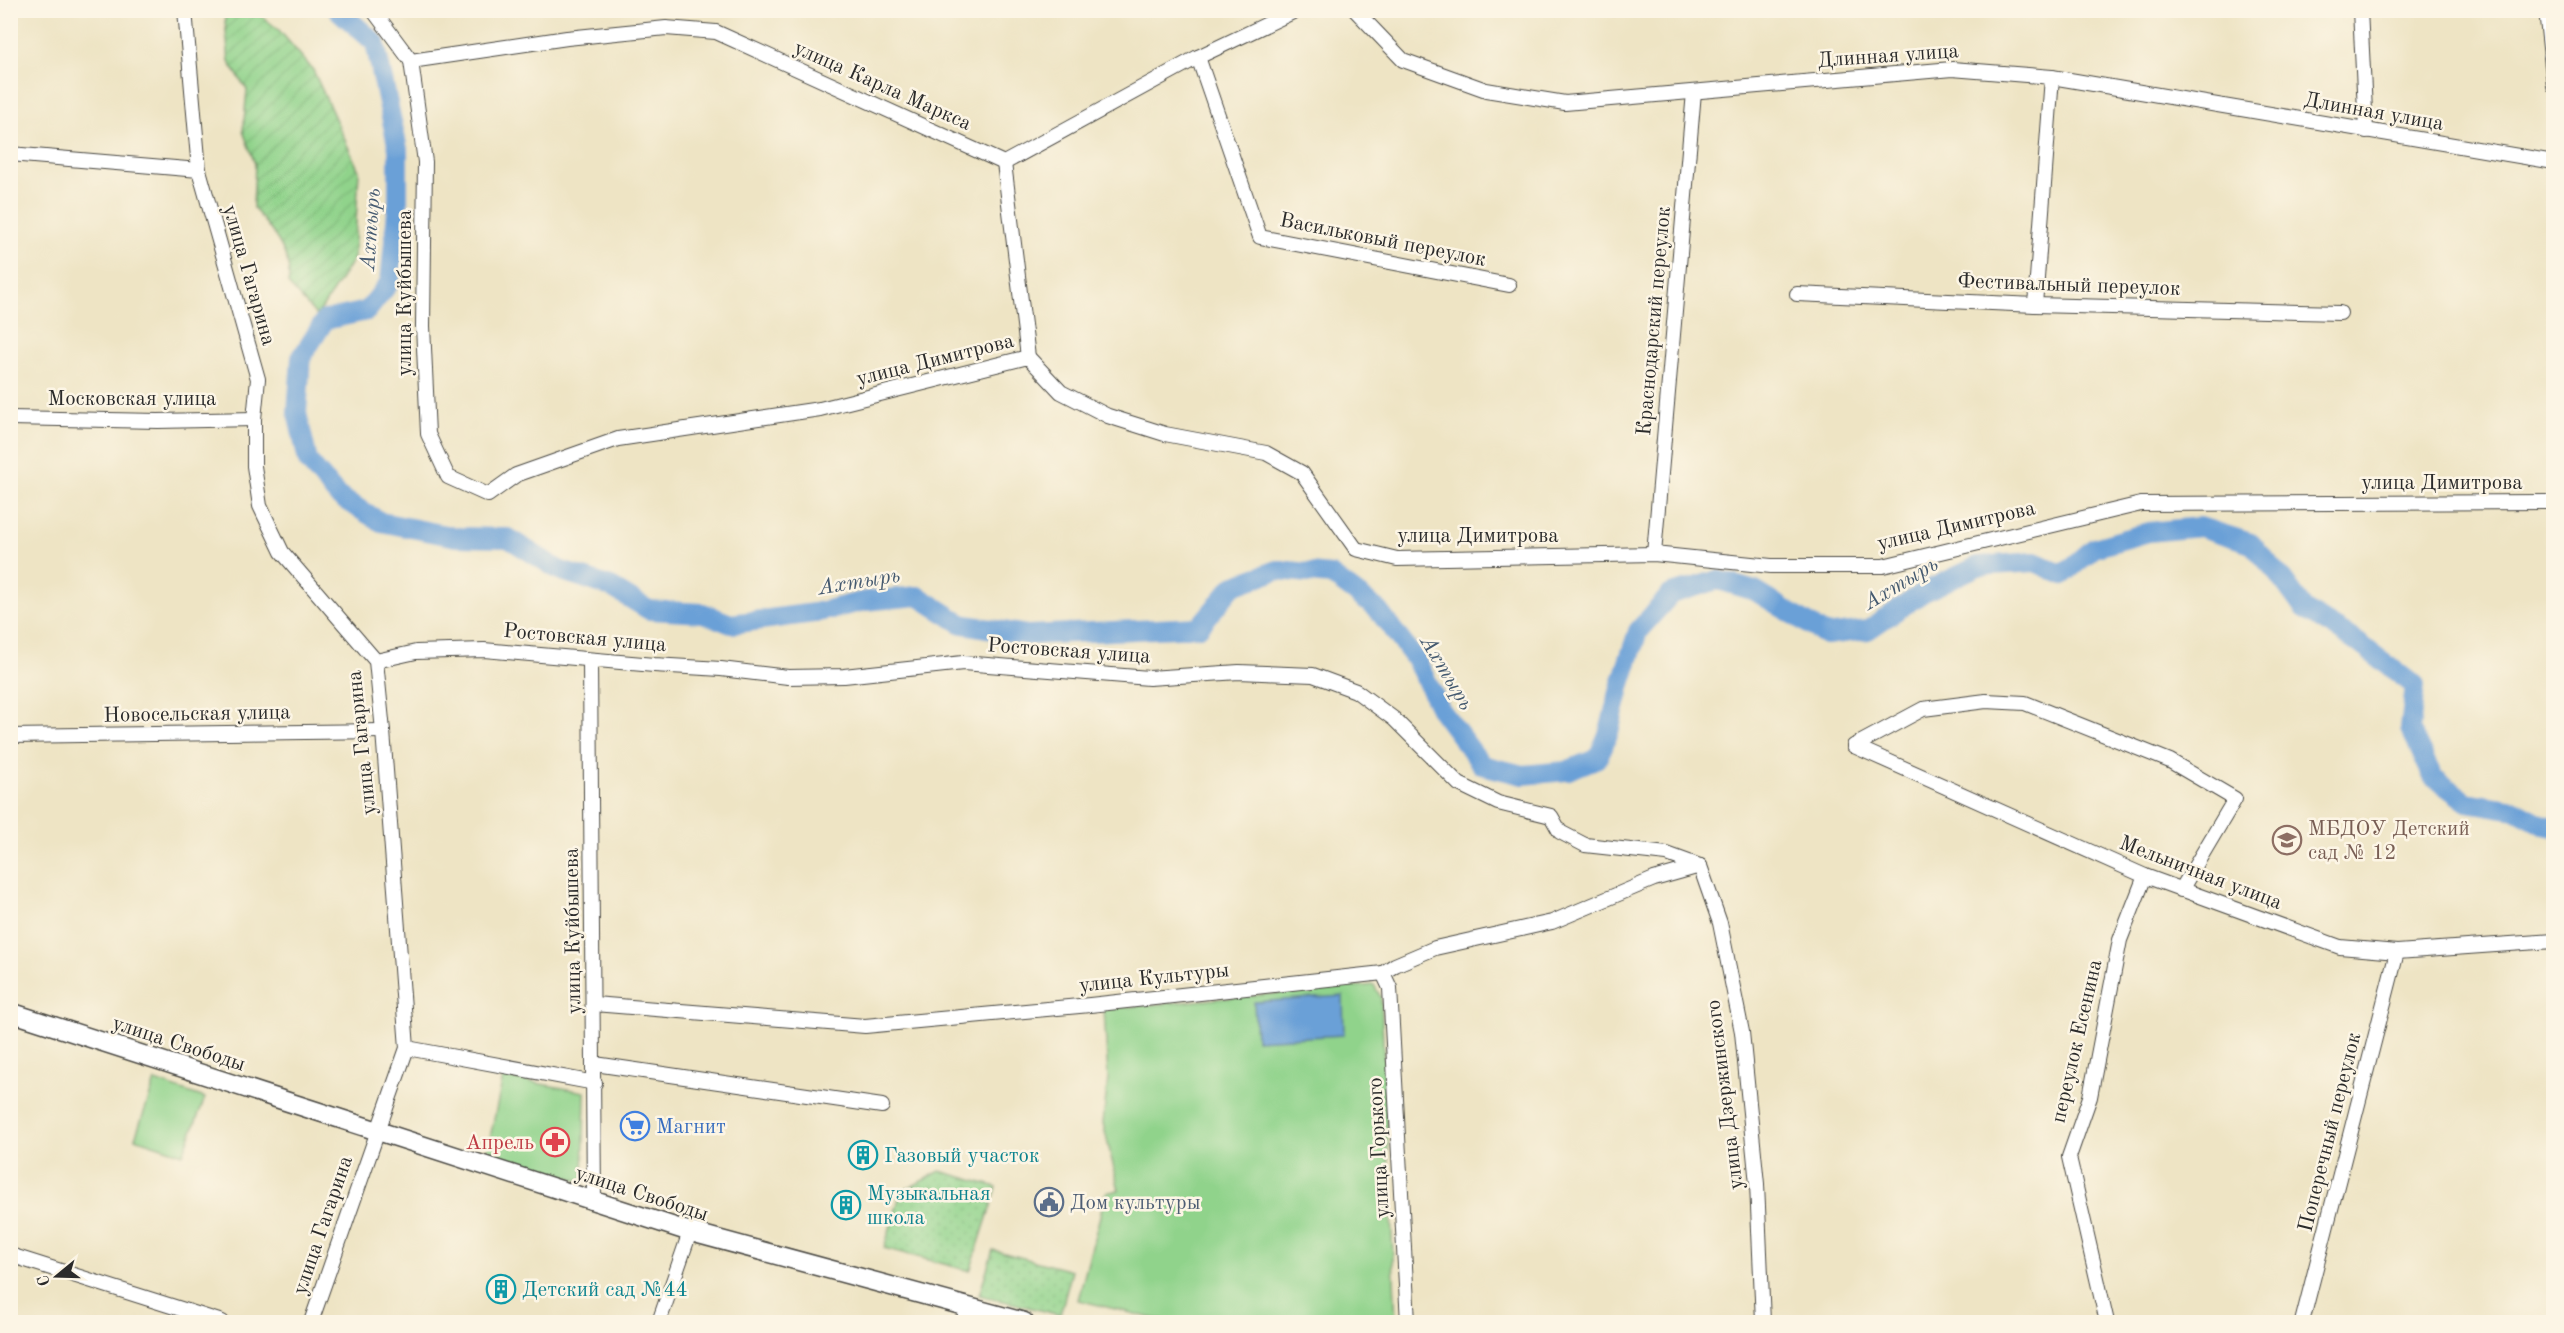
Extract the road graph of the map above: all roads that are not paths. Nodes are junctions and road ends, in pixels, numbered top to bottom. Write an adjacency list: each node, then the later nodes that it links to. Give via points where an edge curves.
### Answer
1 (185, 10): 16 (street, улица Гагарина)
2 (373, 10): 8 (street)
3 (1297, 10): 7 (street)
4 (1355, 10): 11 (street, Длинная улица, via 1403,60 1486,90 1565,103)
5 (2360, 10): 12 (street)
6 (2546, 10): 10 (street)
7 (1198, 57): 14 (street); 17 (street, Васильковый переулок, via 1260,237)
8 (411, 61): 14 (street, улица Карла Маркса, via 666,28 716,32); 24 (street, улица Куйбышева, via 425,162 423,326 428,434 448,477)
9 (2052, 77): 11 (street, Длинная улица, via 1952,69); 12 (street, Длинная улица); 19 (street)
10 (2553, 86)
11 (1694, 92): 26 (street, Краснодарский переулок)
12 (2366, 131): 15 (street, Длинная улица)
13 (10, 154): 16 (street)
14 (1004, 162): 21 (street)
15 (2553, 162)
16 (199, 170): 23 (street, улица Гагарина, via 258,379)
17 (1509, 285)
18 (1797, 294): 19 (street, Фестивальный переулок)
19 (2036, 305): 20 (street, Фестивальный переулок)
20 (2340, 313)
21 (1028, 357): 24 (street, улица Димитрова, via 820,409 618,439 516,475); 26 (street, улица Димитрова, via 1061,392 1108,416 1165,434 1266,453 1302,473 1356,549 1397,559)
22 (10, 418): 23 (street, Московская улица)
23 (254, 418): 28 (street, улица Гагарина, via 254,466 260,506 282,552)
24 (488, 495)
25 (2553, 502): 26 (street, улица Димитрова, via 2141,504 1883,566 1771,567)
26 (1654, 554)
27 (590, 660): 28 (street, Ростовская улица, via 484,650 416,652); 31 (street, Ростовская улица, via 788,677 844,676 963,663 1149,678 1239,672 1313,675 1356,691 1394,719 1459,784 1498,803 1551,816 1560,832 1585,845 1667,854); 37 (street, улица Куйбышева)
28 (376, 662): 29 (street, улица Гагарина)
29 (383, 731): 30 (street, Новосельская улица); 39 (street, улица Гагарина)
30 (10, 736)
31 (1700, 866): 36 (street, улица Культуры, via 1654,879 1552,922 1435,948); 53 (street, улица Дзержинского, via 1720,923 1742,1032 1757,1184)
32 (2145, 876): 33 (street, Мельничная улица); 33 (street, Мельничная улица, via 1854,746 1923,709 1986,701 2025,704 2170,761 2235,799); 54 (street, переулок Есенина, via 2120,940 2090,1097 2069,1157)
33 (2181, 890): 35 (street, Мельничная улица, via 2340,947)
34 (2553, 941): 35 (street, Мельничная улица)
35 (2397, 952): 55 (street, Поперечный переулок)
36 (1383, 973): 37 (street, улица Культуры, via 865,1026); 52 (street, улица Горького, via 1390,988)
37 (594, 1004): 40 (street, улица Куйбышева)
38 (10, 1012): 43 (street, улица Свободы)
39 (407, 1048): 41 (street); 43 (street, улица Гагарина)
40 (595, 1064): 41 (street, улица Куйбышева); 42 (street)
41 (595, 1083): 44 (street, улица Куйбышева)
42 (882, 1106)
43 (377, 1130): 44 (street, улица Свободы); 49 (street, улица Гагарина)
44 (594, 1202): 45 (street, улица Свободы)
45 (690, 1232): 47 (street, улица Свободы); 50 (street)
46 (10, 1255): 48 (street)
47 (965, 1315): 51 (street, улица Свободы)
48 (222, 1323)
49 (311, 1323)
50 (659, 1323)
51 (1024, 1323)
52 (1408, 1323)
53 (1763, 1323)
54 (2107, 1323)
55 (2302, 1323)

